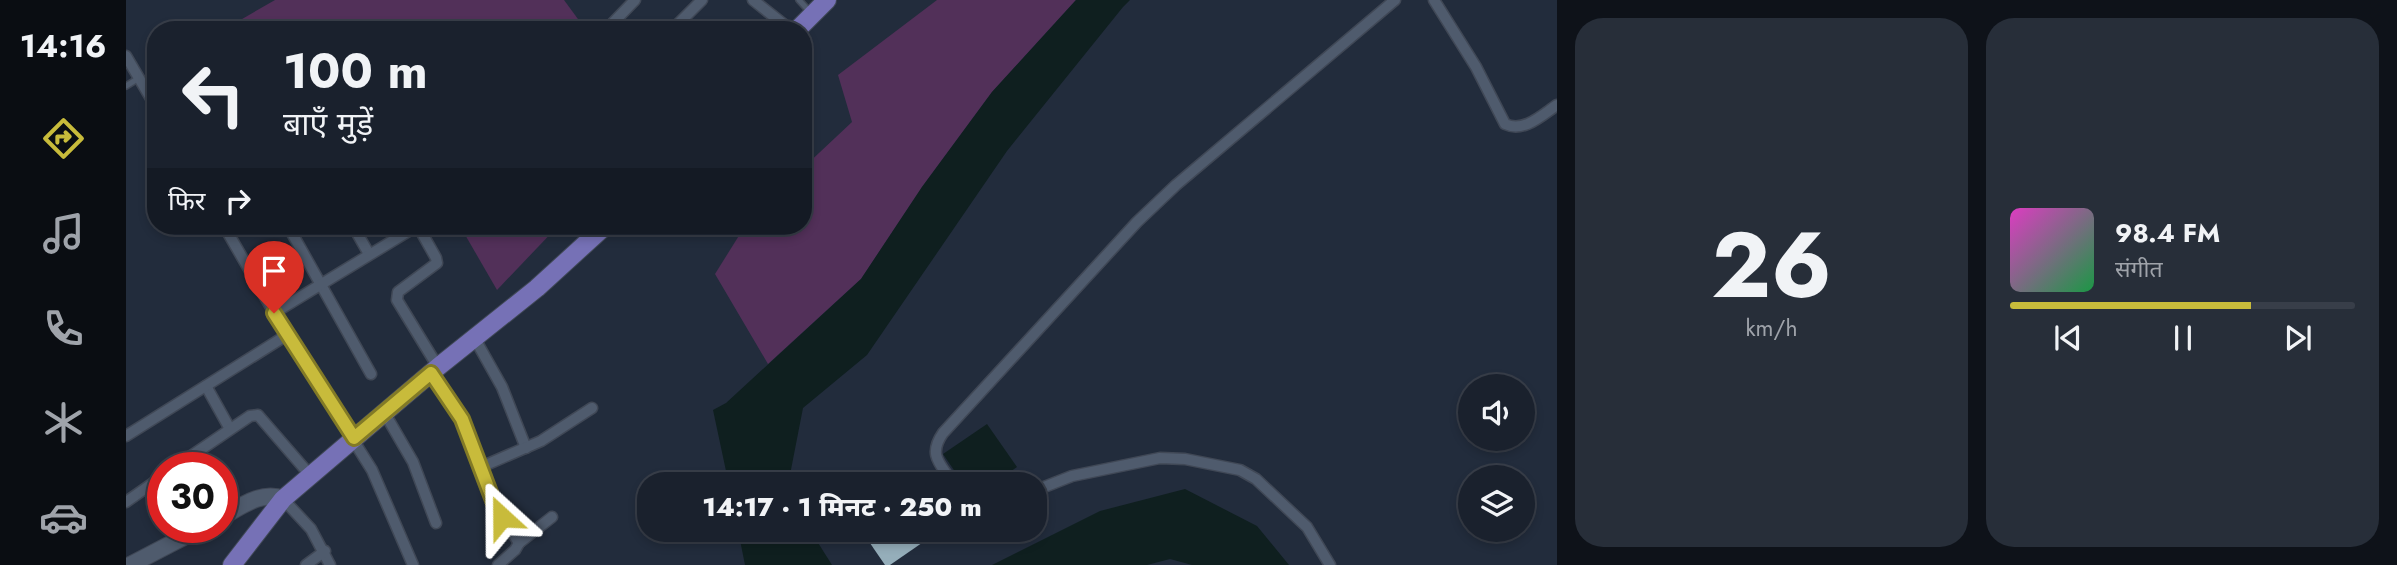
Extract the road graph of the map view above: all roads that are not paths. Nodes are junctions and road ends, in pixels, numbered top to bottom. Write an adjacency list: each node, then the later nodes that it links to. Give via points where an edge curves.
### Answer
1 (635, 0): 9 (street)
2 (702, 0): 10 (street)
3 (753, 0): 11 (street)
4 (799, 0): 8 (lane)
5 (827, 0): 8 (main road)
6 (1395, 0): 40 (street, via 1175,184 1138,222 943,433 934,454)
7 (1434, 0): 17 (street, via 1505,124 1526,125)
8 (812, 15): 12 (main road)
9 (615, 21)
10 (681, 21)
11 (780, 21)
12 (806, 21)
13 (126, 56): 14 (street)
14 (139, 78): 15 (lane); 16 (street)
15 (126, 86)
16 (147, 92)
17 (1557, 105)
18 (229, 235): 26 (street)
19 (293, 235): 25 (street)
20 (358, 235): 24 (street)
21 (402, 235): 24 (street)
22 (422, 235): 29 (street, via 437,263 397,295)
23 (596, 235): 28 (main road)
24 (369, 254): 25 (street)
25 (321, 284): 26 (street); 30 (street)
26 (274, 313): 27 (street)
27 (287, 335): 31 (street); 36 (street)
28 (475, 339): 29 (main road); 37 (street, via 502,387)
29 (435, 370): 33 (main road); 39 (street)
30 (371, 374)
31 (206, 386): 34 (street); 35 (street)
32 (592, 408): 37 (street)
33 (384, 412): 36 (main road); 48 (street, via 414,462)
34 (230, 429): 38 (street); 41 (street, via 258,415)
35 (126, 436)
36 (354, 438): 41 (main road); 56 (street, via 383,492)
37 (526, 448): 39 (street)
38 (196, 452)
39 (481, 467): 49 (street, via 498,511)
40 (946, 472)
41 (310, 475): 44 (main road)
42 (1047, 486): 58 (street, via 1072,476 1160,458 1240,470 1256,479 1307,527)
43 (147, 487): 45 (street)
44 (283, 499): 46 (street, via 258,498); 51 (street); 53 (main road)
45 (126, 502)
46 (238, 509)
47 (552, 517): 49 (street)
48 (436, 523)
49 (519, 542): 57 (street)
50 (172, 543): 52 (street)
51 (325, 551): 54 (street); 55 (street)
52 (130, 565)
53 (232, 565)
54 (306, 565)
55 (330, 565)
56 (413, 565)
57 (498, 565)
58 (1330, 565)

